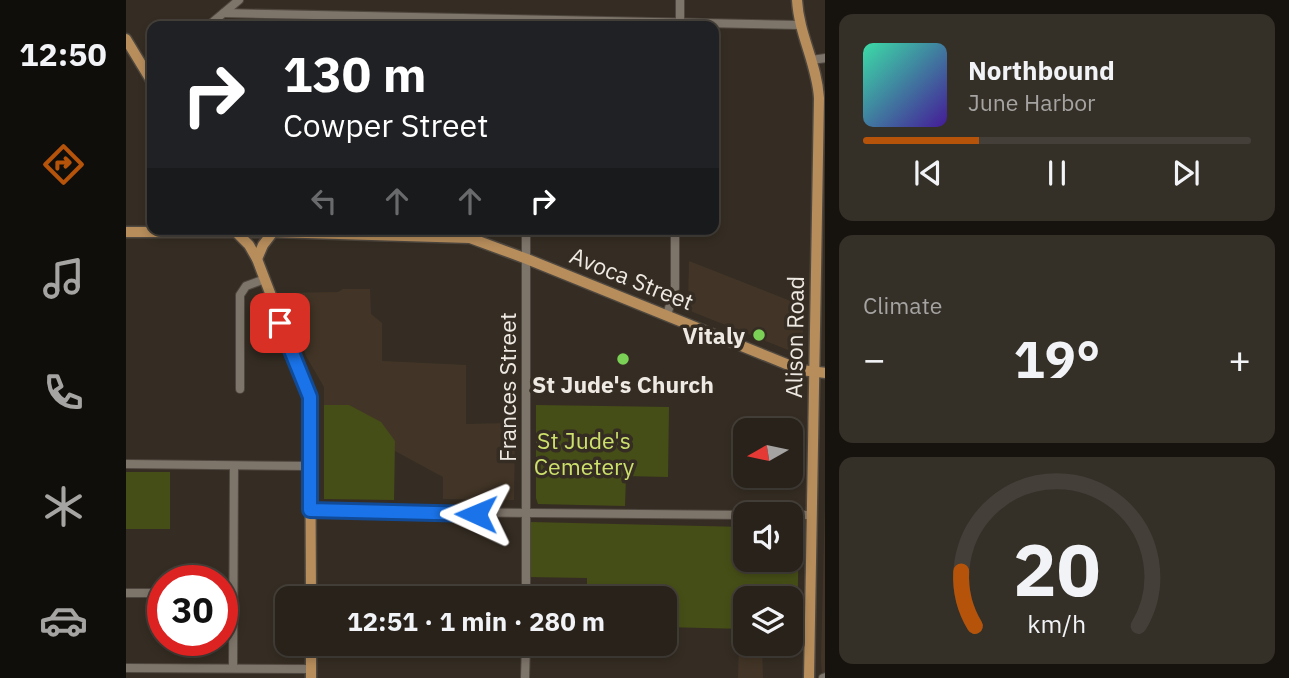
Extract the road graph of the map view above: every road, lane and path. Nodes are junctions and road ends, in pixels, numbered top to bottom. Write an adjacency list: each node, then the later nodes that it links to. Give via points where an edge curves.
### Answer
1 (239, 0): 4 (street)
2 (680, 0): 7 (street)
3 (797, 0): 9 (main road, Alison Road)
4 (224, 13): 5 (street); 6 (street)
5 (214, 21)
6 (556, 21)
7 (680, 21)
8 (719, 24): 9 (street)
9 (799, 25): 12 (main road, Alison Road)
10 (126, 39): 13 (main road)
11 (825, 58): 12 (street)
12 (811, 60): 14 (main road, Alison Road, via 819,85)
13 (147, 71)
14 (822, 150): 22 (main road, Alison Road)
15 (126, 232): 16 (main road, Avoca Street)
16 (147, 232)
17 (238, 235): 23 (main road)
18 (271, 235): 23 (main road)
19 (388, 235): 24 (main road, Avoca Street, via 464,237)
20 (526, 235): 24 (street, Frances Street)
21 (676, 235): 26 (street, via 675,288)
22 (821, 245): 27 (main road, Alison Road)
23 (257, 259): 25 (main road)
24 (527, 259): 26 (main road, Avoca Street); 33 (street, Frances Street)
25 (265, 279): 28 (street, via 246,286 240,295); 31 (main road, via 309,392)
26 (667, 315): 27 (main road, Avoca Street, via 801,370)
27 (820, 372): 36 (main road, Alison Road)
28 (240, 389)
29 (126, 464): 30 (street)
30 (234, 466): 31 (street); 37 (street)
31 (310, 466): 32 (main road)
32 (310, 510): 33 (street); 38 (main road)
33 (527, 512): 34 (street); 39 (street, Frances Street)
34 (733, 514)
35 (803, 516): 36 (street)
36 (812, 516): 48 (main road, Alison Road)
37 (233, 565)
38 (311, 586)
39 (526, 586)
40 (126, 593): 41 (street)
41 (147, 593)
42 (233, 656): 45 (street)
43 (526, 656): 47 (street)
44 (126, 668): 45 (street)
45 (233, 668): 46 (street)
46 (311, 673)
47 (525, 678)
48 (809, 678)

